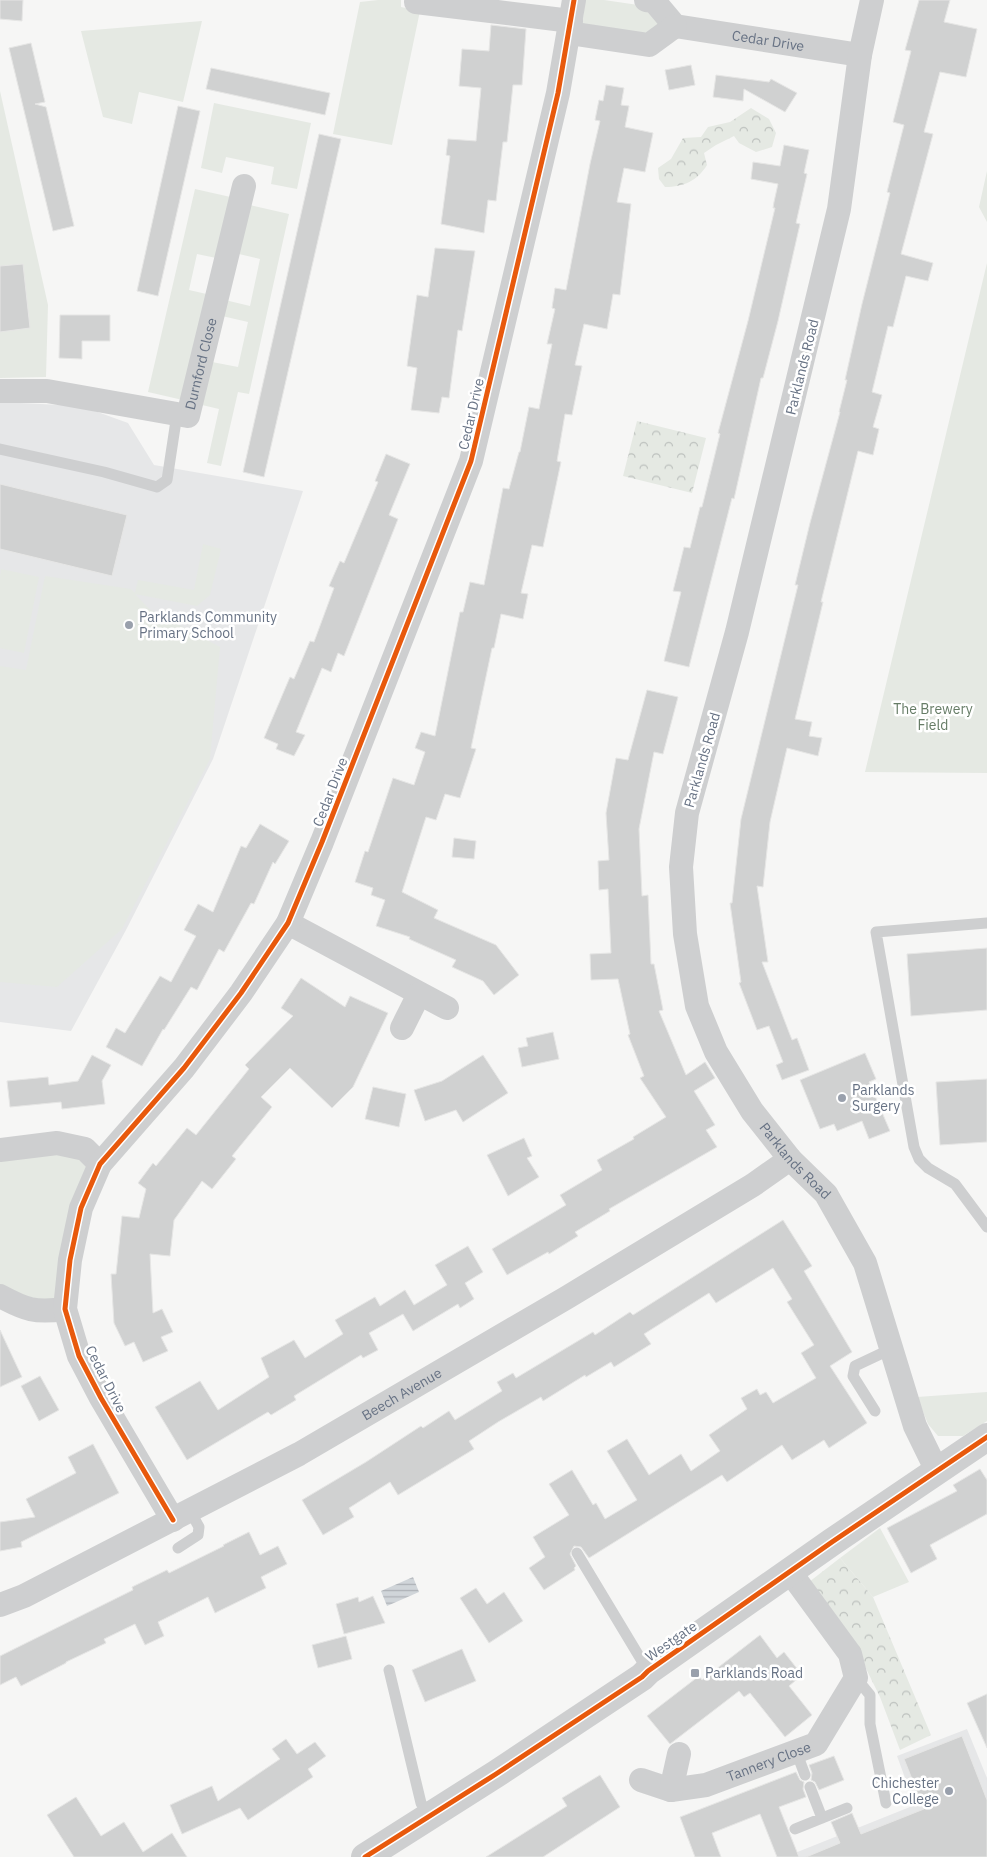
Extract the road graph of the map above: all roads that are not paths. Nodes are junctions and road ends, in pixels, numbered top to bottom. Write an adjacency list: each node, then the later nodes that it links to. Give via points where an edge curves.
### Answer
1 (646, 0): 5 (street, via 654,1)
2 (872, 0): 6 (street, Parklands Road)
3 (416, 2): 4 (street)
4 (571, 18): 5 (street, via 649,45); 11 (street, Cedar Drive, via 558,93 471,461)
5 (676, 26): 6 (street, Cedar Drive)
6 (860, 55): 17 (street, Parklands Road, via 839,209 737,632 687,813 681,867 685,934 697,1006 716,1052 752,1111)
7 (244, 186): 9 (street, Durnford Close, via 188,416)
8 (0, 391): 9 (street, Durnford Close, via 47,391)
9 (177, 414): 10 (lane, via 167,480 157,487)
10 (0, 449)
11 (288, 923): 13 (street); 18 (street, Cedar Drive, via 241,994 190,1060)
12 (987, 923): 19 (lane, via 876,932 918,1158 955,1184)
13 (419, 994): 14 (street); 15 (street)
14 (447, 1008)
15 (402, 1028)
16 (0, 1150): 18 (street, via 57,1143 85,1149)
17 (790, 1159): 22 (street, Parklands Road, via 826,1194 865,1263); 26 (street, Beech Avenue, via 753,1185 557,1303 299,1454)
18 (100, 1164): 21 (street, Cedar Drive, via 81,1208 70,1260)
19 (987, 1227)
20 (0, 1296): 21 (street, via 23,1308 47,1311)
21 (66, 1308): 26 (street, Cedar Drive, via 79,1356 101,1398)
22 (891, 1349): 23 (lane, via 856,1366 854,1376); 25 (street, Parklands Road, via 915,1426)
23 (875, 1411)
24 (987, 1437): 25 (street, Westgate)
25 (937, 1470): 29 (street, Westgate)
26 (182, 1516): 27 (lane, via 198,1527 198,1535); 30 (street, Beech Avenue)
27 (178, 1548)
28 (577, 1553): 32 (lane)
29 (790, 1572): 32 (street, Westgate); 33 (street, via 850,1654)
30 (0, 1605)
31 (389, 1670): 42 (lane, via 421,1802)
32 (648, 1671): 42 (street, Westgate)
33 (856, 1678): 34 (street, Tannery Close, via 816,1744); 40 (lane, via 870,1695 870,1724)
34 (796, 1751): 36 (lane); 39 (street, Tannery Close, via 706,1785)
35 (680, 1754): 39 (street)
36 (805, 1775)
37 (641, 1780): 39 (street, Tannery Close)
38 (810, 1787): 43 (lane)
39 (671, 1790)
40 (886, 1803)
41 (847, 1808): 43 (lane)
42 (429, 1816): 45 (street, Westgate)
43 (822, 1818): 44 (lane)
44 (795, 1829)
45 (365, 1857)

